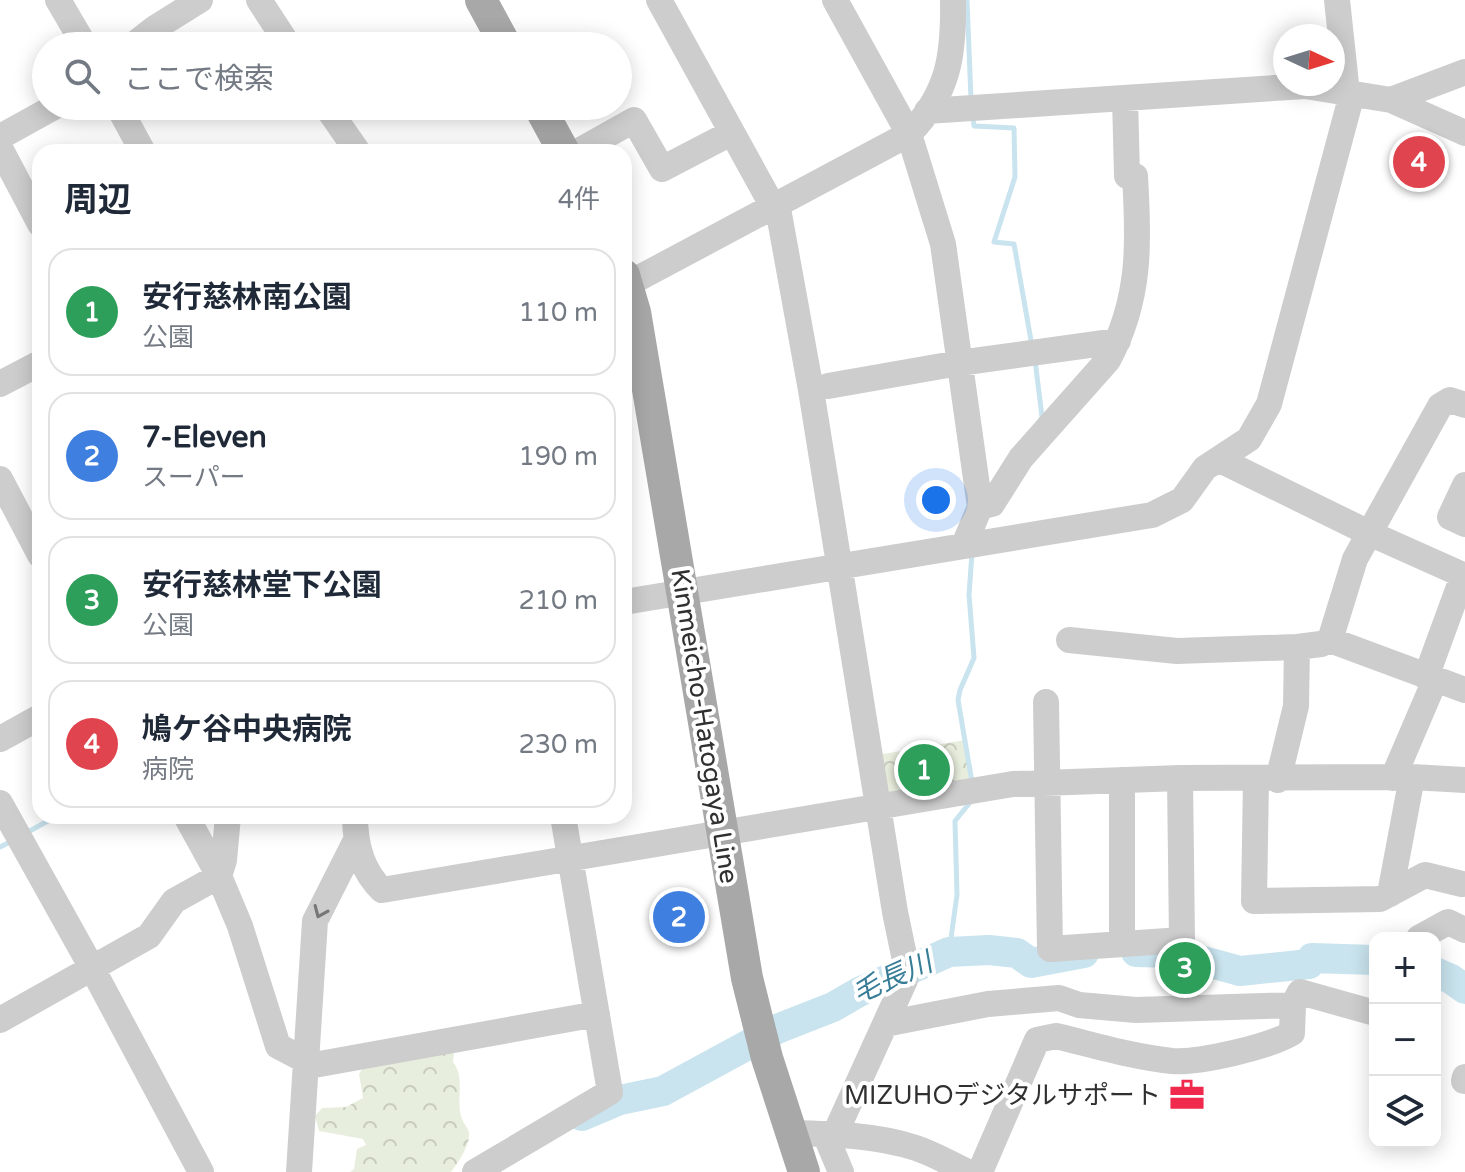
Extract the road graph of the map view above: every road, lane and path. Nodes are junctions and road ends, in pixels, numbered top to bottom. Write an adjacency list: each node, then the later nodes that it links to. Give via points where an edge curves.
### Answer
1 (58, 0): 9 (street)
2 (200, 0): 10 (street)
3 (259, 0): 11 (street)
4 (481, 0): 12 (main road)
5 (659, 0): 22 (street)
6 (835, 0): 24 (street)
7 (953, 0): 17 (street, via 950,66)
8 (1337, 0): 14 (street)
9 (77, 32)
10 (150, 32)
11 (280, 32)
12 (498, 32)
13 (1465, 72): 16 (street)
14 (1350, 94): 15 (street, via 1305,86); 16 (street); 41 (street, via 1269,404 1249,439)
15 (1125, 98): 17 (street); 35 (street, via 1127,176 1135,176 1139,243 1135,287)
16 (1391, 100): 23 (street)
17 (927, 111): 24 (street)
18 (32, 119): 25 (street)
19 (126, 120): 26 (street)
20 (336, 120): 27 (street)
21 (547, 120): 28 (main road)
22 (731, 133): 29 (street, via 662,169 634,120); 31 (street)
23 (1465, 133)
24 (909, 134): 31 (street); 36 (street, via 943,244)
25 (0, 137)
26 (139, 144)
27 (352, 144)
28 (560, 144)
29 (591, 144)
30 (0, 148): 32 (street)
31 (775, 204): 33 (street); 49 (street)
32 (32, 209)
33 (632, 278)
34 (632, 306): 51 (main road, Kinmeicho-Hatogaya Line)
35 (1118, 341): 36 (street); 44 (street, via 1108,360 1021,458 992,504)
36 (959, 363): 39 (street); 44 (street)
37 (32, 367): 38 (street)
38 (0, 384)
39 (828, 386)
40 (1465, 405): 46 (street, via 1450,400 1440,406)
41 (1220, 460): 46 (street); 48 (street, via 1205,468 1182,500 1152,515)
42 (0, 479): 47 (street)
43 (1465, 485): 45 (street, via 1450,517)
44 (980, 507): 48 (street)
45 (1465, 524)
46 (1369, 533): 50 (street); 54 (street, via 1355,559)
47 (32, 540)
48 (964, 545): 49 (street)
49 (839, 567): 51 (street); 68 (street)
50 (1464, 576): 56 (street)
51 (683, 592): 52 (street); 73 (main road, Kinmeicho-Hatogaya Line)
52 (632, 601)
53 (1069, 640): 55 (street, via 1177,651)
54 (1330, 640): 55 (street); 56 (street)
55 (1297, 647): 63 (street, via 1296,706)
56 (1430, 679): 57 (street); 61 (street)
57 (1465, 690)
58 (1046, 702): 66 (street)
59 (32, 721): 60 (street)
60 (0, 739)
61 (1402, 777): 63 (street); 65 (street); 78 (street)
62 (1180, 778): 63 (street); 64 (street); 80 (street, via 1182,940)
63 (1267, 779): 78 (street, via 1254,901 1380,899)
64 (1122, 780): 66 (street); 80 (street)
65 (1465, 780)
66 (1048, 783): 68 (street); 80 (street, via 1050,949)
67 (0, 803): 81 (street)
68 (878, 806): 73 (street); 86 (street, via 906,965 905,980)
69 (190, 824): 76 (street)
70 (227, 824): 76 (street)
71 (355, 824): 74 (street)
72 (564, 824): 75 (street)
73 (724, 833): 75 (street); 88 (main road, Kinmeicho-Hatogaya Line, via 747,978)
74 (355, 842): 75 (street, via 369,878 382,890); 87 (street, one-way to 87, via 315,921)
75 (570, 859): 84 (street)
76 (219, 876): 81 (street, via 174,901 149,936); 87 (street, via 278,1046)
77 (1464, 880): 78 (street, via 1425,875); 79 (street)
78 (1390, 894)
79 (1456, 926)
80 (1122, 944)
81 (92, 968): 85 (street); 90 (street)
82 (1293, 1005): 83 (street, via 1300,992); 86 (street, via 1136,1010 1059,998 988,1004); 96 (street, via 1292,1033 1277,1042 1175,1061 1056,1036 1037,1040)
83 (1369, 1011)
84 (597, 1014): 87 (street); 92 (street, via 610,1092)
85 (0, 1019)
86 (885, 1024): 89 (street)
87 (305, 1063): 91 (street)
88 (791, 1133): 89 (street); 93 (main road, Kinmeicho-Hatogaya Line)
89 (830, 1134): 94 (street); 95 (street, via 897,1142)
90 (201, 1172)
91 (299, 1172)
92 (475, 1172)
93 (804, 1172)
94 (841, 1172)
95 (968, 1172)
96 (980, 1172)

